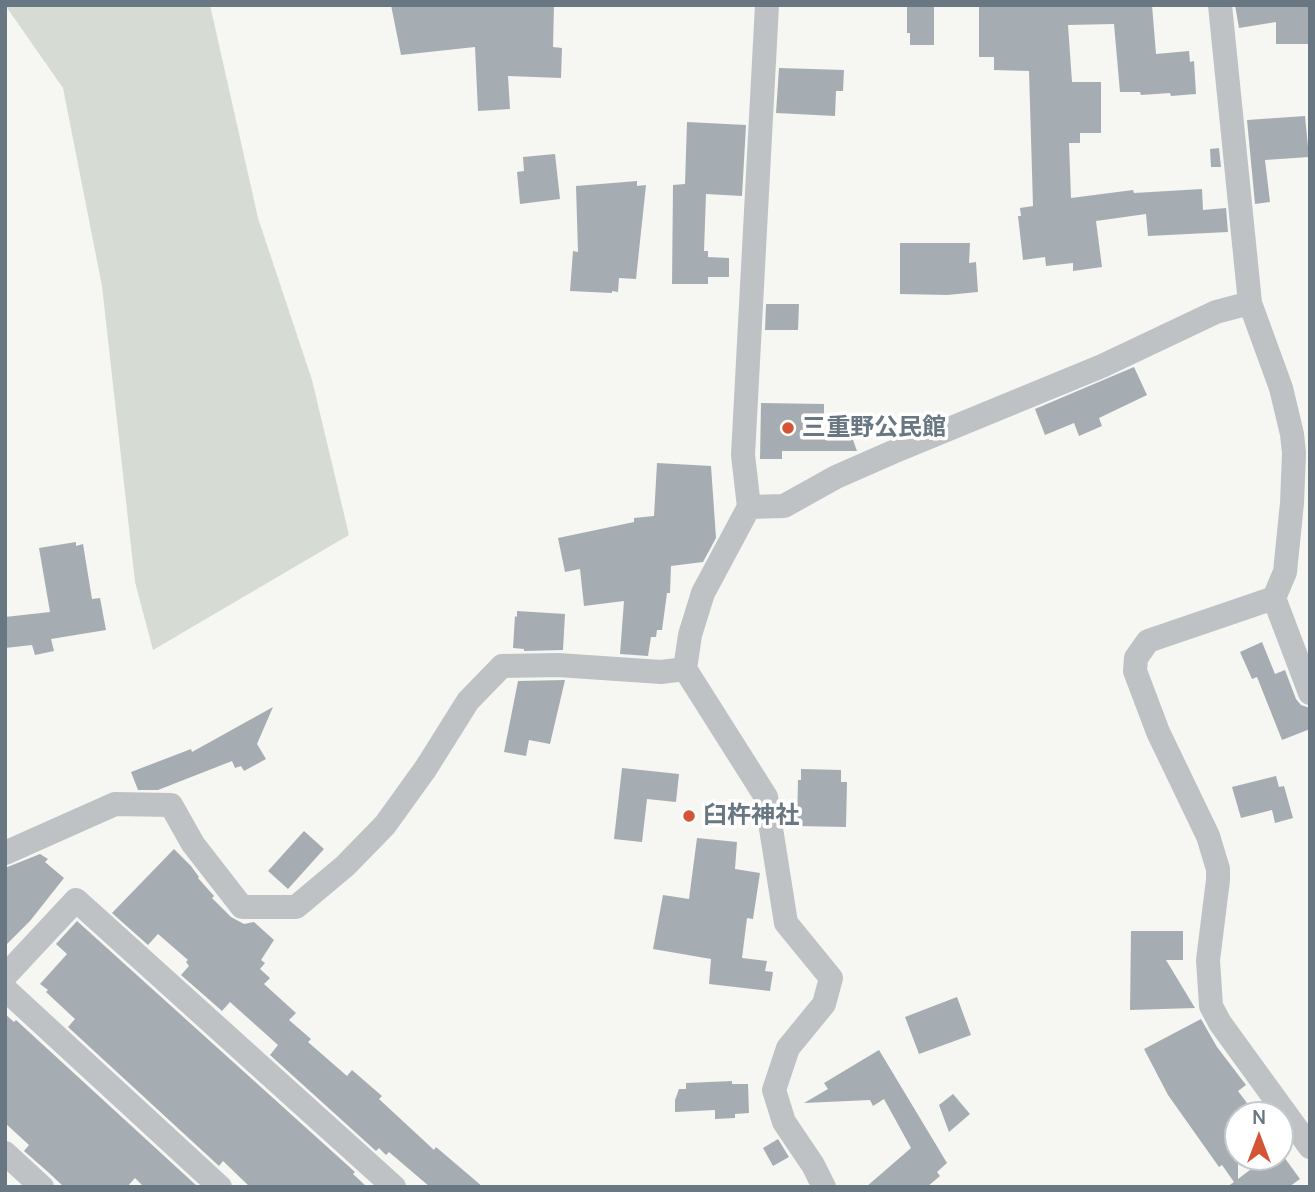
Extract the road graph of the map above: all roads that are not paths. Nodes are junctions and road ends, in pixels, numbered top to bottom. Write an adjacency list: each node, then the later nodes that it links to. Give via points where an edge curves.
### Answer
1 (767, 5): 5 (street, via 743,454)
2 (1220, 5): 3 (street)
3 (1250, 303): 4 (street, via 1281,388); 5 (street, via 1216,312 1102,366 893,452 784,506)
4 (1301, 503): 6 (street)
5 (749, 507): 7 (street, via 703,593)
6 (1274, 598): 8 (street); 12 (street, via 1148,641 1136,659 1135,671 1158,732 1208,836 1218,869 1208,960 1211,1006)
7 (685, 669): 9 (street, via 502,666 468,701 385,825 296,906 242,907 193,844 171,805 115,804); 17 (street, via 766,797 786,923 831,978 824,1004 788,1048 774,1090 784,1122)
8 (1310, 693)
9 (5, 853)
10 (5, 976): 16 (street, via 76,900)
11 (5, 989): 15 (street)
12 (1310, 1147)
13 (5, 1153): 14 (street)
14 (42, 1187)
15 (220, 1187)
16 (394, 1187)
17 (824, 1187)

